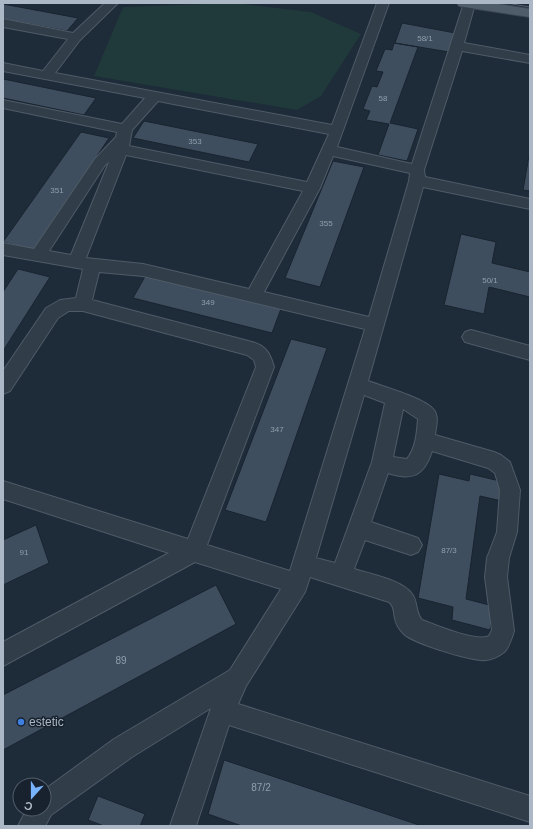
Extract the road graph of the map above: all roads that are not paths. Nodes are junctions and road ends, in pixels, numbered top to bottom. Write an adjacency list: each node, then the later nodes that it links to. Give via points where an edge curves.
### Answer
1 (112, 3): 6 (lane)
2 (383, 3): 13 (lane)
3 (467, 3): 4 (main road); 7 (lane)
4 (530, 13)
5 (3, 23): 6 (lane)
6 (76, 37): 10 (lane)
7 (457, 46): 8 (lane); 16 (lane)
8 (530, 59)
9 (3, 67): 10 (lane)
10 (47, 75): 11 (lane)
11 (154, 96): 13 (lane); 14 (lane)
12 (3, 104): 14 (lane)
13 (337, 131): 15 (lane)
14 (123, 138): 17 (lane); 20 (lane, via 100,162); 21 (lane)
15 (329, 150): 16 (lane); 17 (lane)
16 (417, 175): 18 (lane); 24 (lane)
17 (312, 188): 22 (lane)
18 (530, 204)
19 (3, 249): 20 (lane)
20 (38, 256): 21 (lane)
21 (84, 264): 22 (lane, via 143,270); 23 (lane)
22 (254, 295): 24 (lane)
23 (83, 304): 28 (lane, via 66,305 52,313); 35 (lane, via 252,349 262,356 265,367)
24 (374, 325): 27 (lane)
25 (471, 337): 26 (lane)
26 (530, 353)
27 (358, 385): 29 (lane); 36 (lane)
28 (3, 386)
29 (395, 399): 30 (lane, via 415,406 427,414); 31 (lane)
30 (424, 440): 31 (lane, via 423,450 411,468); 37 (lane, via 494,461 504,468 510,490 507,532 498,558 496,577 503,631 497,644 487,649 468,647 414,628 406,619 404,601 396,593)
31 (382, 462): 33 (lane)
32 (8, 496): 35 (lane)
33 (358, 528): 34 (lane); 37 (lane)
34 (411, 546)
35 (194, 551): 38 (lane); 39 (lane)
36 (303, 564): 37 (lane); 38 (lane)
37 (341, 576)
38 (297, 584): 40 (lane)
39 (3, 654)
40 (238, 678): 41 (lane); 42 (lane, via 123,748)
41 (222, 711): 43 (lane); 46 (lane)
42 (52, 799)
43 (530, 810)
44 (36, 817): 45 (lane)
45 (31, 826)
46 (183, 826)

